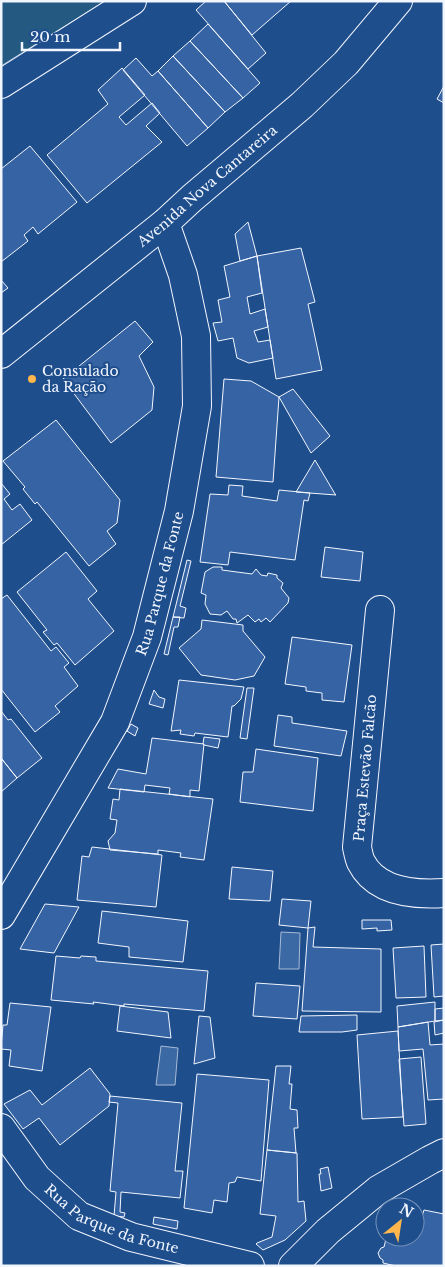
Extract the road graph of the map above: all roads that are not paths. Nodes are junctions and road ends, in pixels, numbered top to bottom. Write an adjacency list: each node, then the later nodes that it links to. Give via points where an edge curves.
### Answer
1 (132, 1): 3 (street)
2 (398, 1): 4 (street, Avenida Nova Cantareira, via 346,63 302,105)
3 (1, 84)
4 (165, 223): 5 (street, Avenida Nova Cantareira); 8 (street, Rua Parque da Fonte, via 183,275 196,336 197,406 179,511 147,637 115,722)
5 (1, 354)
6 (380, 610): 7 (street, Praça Estevão Falcão, via 357,847 361,862 374,879 398,890)
7 (444, 893)
8 (1, 915)
9 (1, 1128): 11 (street, Rua Parque da Fonte, via 37,1178 78,1216 131,1237)
10 (444, 1154): 12 (street, via 378,1190 328,1231)
11 (250, 1266)
12 (293, 1266)

